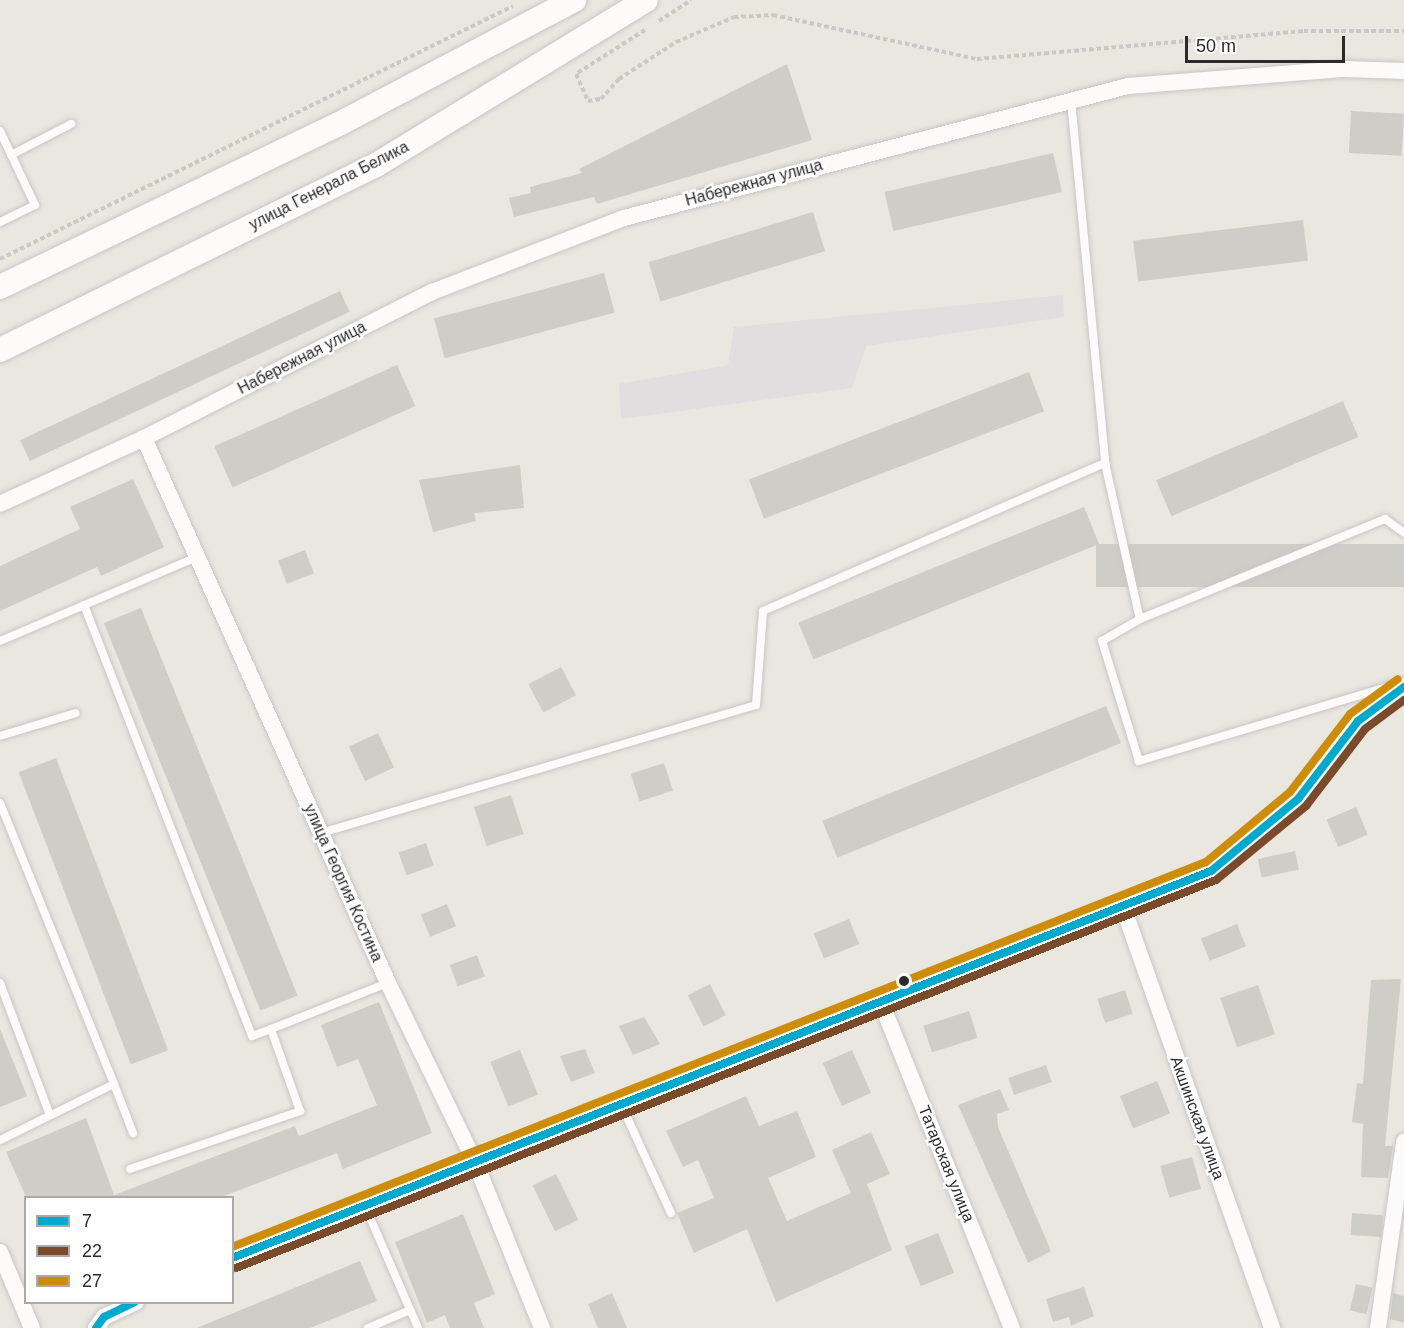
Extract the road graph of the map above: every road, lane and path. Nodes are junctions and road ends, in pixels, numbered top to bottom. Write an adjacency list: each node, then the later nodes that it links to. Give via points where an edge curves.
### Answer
1 (574, 0): 14 (main road, via 541,21)
2 (646, 0): 6 (main road, улица Генерала Белика)
3 (691, 0): 6 (path)
4 (525, 4): 13 (path, via 507,7)
5 (1404, 31): 6 (path, via 1304,31 977,59 772,15 734,17 676,42 619,79 601,99 588,101)
6 (569, 65): 15 (main road, улица Генерала Белика)
7 (1404, 71): 8 (street, Набережная улица, via 1345,69 1128,86)
8 (1071, 98): 16 (street, Набережная улица, via 624,218 432,292); 17 (lane)
9 (72, 124): 11 (lane)
10 (0, 131): 11 (lane)
11 (11, 155): 12 (lane, via 35,205)
12 (0, 222)
13 (0, 259)
14 (2, 281)
15 (0, 350)
16 (144, 438): 18 (street, Набережная улица); 20 (street, улица Георгия Костина)
17 (1105, 463): 22 (lane); 29 (lane, via 763,611 756,705)
18 (0, 504)
19 (1404, 534): 22 (lane, via 1385,519)
20 (199, 556): 21 (lane); 29 (street, улица Георгия Костина)
21 (84, 605): 23 (lane); 34 (lane, via 252,1036)
22 (1140, 619): 24 (lane, via 1102,641 1139,761)
23 (0, 640)
24 (1404, 682)
25 (1404, 687): 30 (street, via 1358,721 1298,799 1211,871)
26 (76, 713): 27 (lane)
27 (0, 736)
28 (0, 803): 35 (lane)
29 (321, 833): 32 (street, улица Георгия Костина)
30 (1123, 907): 33 (street); 56 (street, Акшинская улица)
31 (0, 983): 37 (lane)
32 (388, 983): 34 (lane); 41 (street, улица Георгия Костина)
33 (880, 1000): 36 (street); 55 (street, Татарская улица)
34 (271, 1029): 42 (lane, via 300,1111)
35 (114, 1084): 37 (lane); 38 (lane)
36 (621, 1103): 41 (street); 45 (lane)
37 (50, 1115): 39 (lane)
38 (133, 1132)
39 (0, 1140)
40 (1404, 1142): 43 (street)
41 (474, 1162): 44 (street); 54 (street, улица Георгия Костина)
42 (130, 1169)
43 (1402, 1197): 57 (street)
44 (365, 1206): 47 (street); 49 (lane)
45 (671, 1213)
46 (0, 1252): 50 (street)
47 (234, 1257)
48 (132, 1304): 51 (street, via 104,1317)
49 (410, 1310): 52 (lane); 53 (lane)
50 (33, 1328)
51 (96, 1328)
52 (368, 1328)
53 (418, 1328)
54 (542, 1328)
55 (1012, 1328)
56 (1272, 1328)
57 (1378, 1328)

